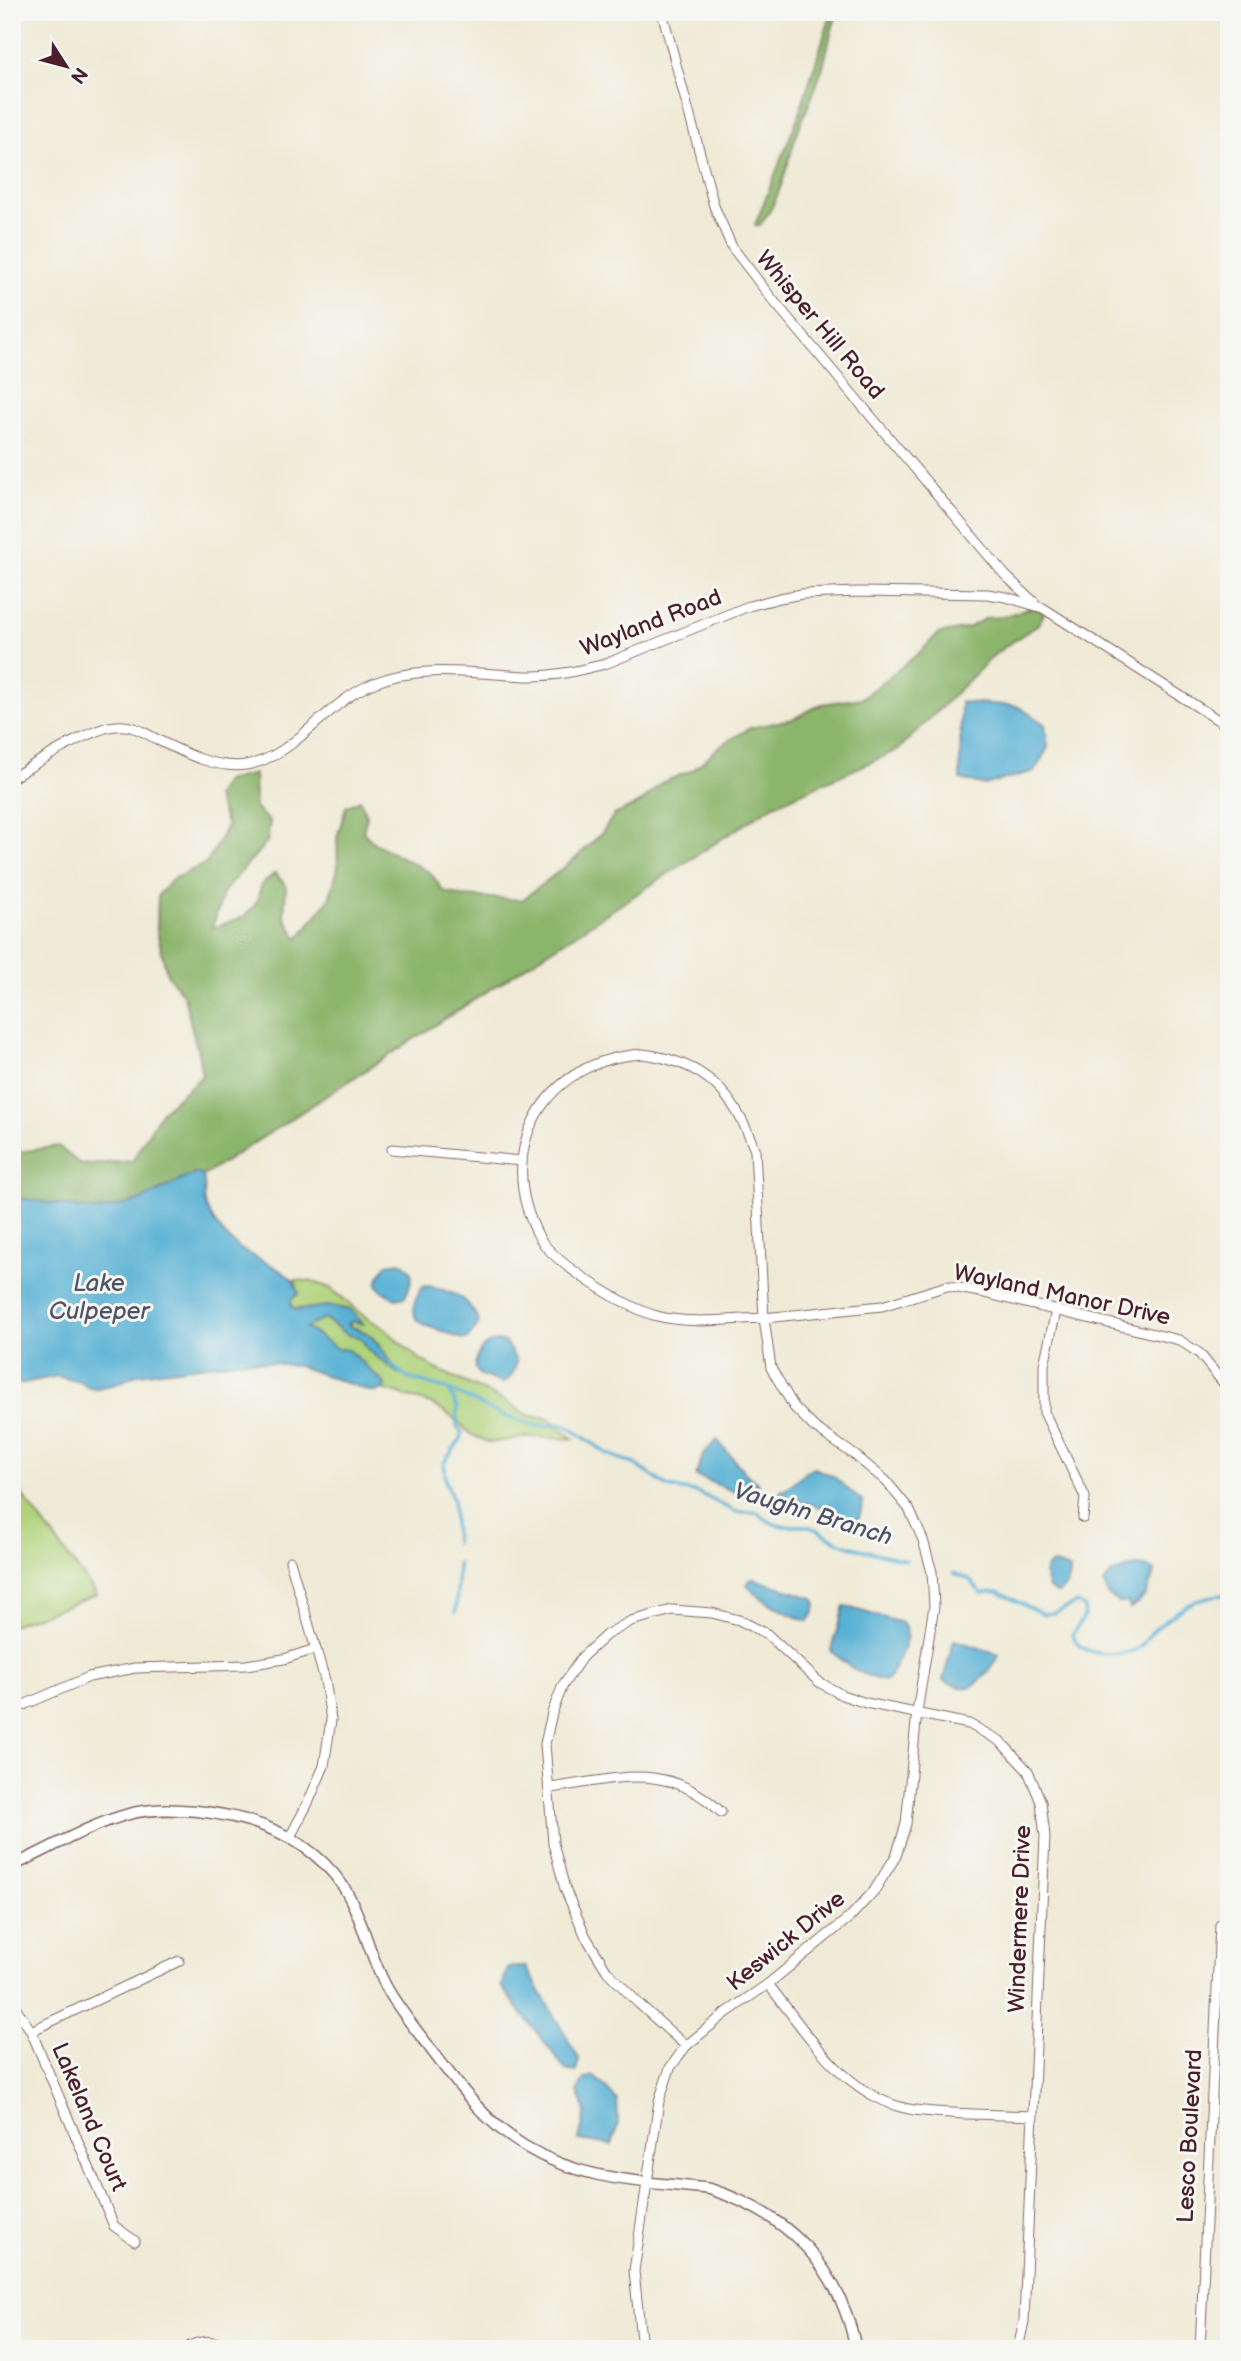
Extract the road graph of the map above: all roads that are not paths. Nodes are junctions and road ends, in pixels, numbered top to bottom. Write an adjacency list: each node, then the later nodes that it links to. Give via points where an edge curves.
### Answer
1 (662, 12): 2 (street, Whisper Hill Road, via 714,206 732,247 1004,575)
2 (1043, 608): 3 (street, Wayland Road); 4 (street, Wayland Road, via 987,594 802,594 749,606 581,670 534,676 413,673 387,678 342,699 281,752 255,764 213,763 140,730 118,725 97,730)
3 (1229, 727)
4 (12, 778)
5 (393, 1149): 6 (street)
6 (522, 1161): 8 (street, Wayland Manor Drive, via 524,1199 540,1240 580,1275 656,1316); 8 (street, Keswick Drive, via 534,1118 572,1075 587,1067 621,1055 643,1054 666,1057 702,1073 738,1110 755,1151)
7 (1056, 1311): 8 (street, Wayland Manor Drive, via 947,1286 882,1306); 9 (street, Wayland Manor Drive, via 1179,1340 1199,1353); 10 (street, via 1044,1365 1044,1412 1085,1497)
8 (764, 1318): 14 (street, Keswick Drive, via 771,1368 794,1407 886,1481 909,1509 923,1540 934,1606)
9 (1229, 1390)
10 (1083, 1518)
11 (290, 1561): 12 (street)
12 (315, 1649): 13 (street, via 246,1665 135,1668 89,1677); 17 (street, via 331,1720 324,1766)
13 (12, 1710)
14 (917, 1712): 15 (street, Windermere Drive, via 842,1695 819,1682 767,1634 739,1620 672,1610 606,1635 562,1685 545,1744); 21 (street, Keswick Drive, via 906,1824 895,1856 874,1891 850,1917); 25 (street, Windermere Drive, via 969,1724 1000,1741 1028,1771 1041,1802 1045,1836)
15 (550, 1788): 16 (street, via 662,1778 687,1786); 24 (street, Windermere Drive, via 553,1843 565,1889 586,1937 607,1971)
16 (721, 1812)
17 (290, 1837): 18 (street, via 224,1814 153,1810 112,1820); 26 (street, via 319,1858 344,1887 387,1989 494,2124 524,2146 568,2168)
18 (12, 1867)
19 (1220, 1925): 33 (street, Lesco Boulevard)
20 (180, 1961): 23 (street)
21 (768, 1984): 24 (street, Keswick Drive); 25 (street, via 824,2055 851,2081 882,2100 913,2110)
22 (12, 2002): 23 (street, Lakeland Court)
23 (31, 2031): 27 (street, Lakeland Court, via 114,2226)
24 (686, 2046): 26 (street, Keswick Drive, via 670,2068 659,2101)
25 (1032, 2116): 32 (street, Windermere Drive, via 1024,2321)
26 (648, 2183): 30 (street, Keswick Drive, via 634,2272); 31 (street, via 710,2189 789,2229 832,2282 848,2315)
27 (135, 2241)
28 (185, 2349): 29 (street, via 206,2341)
29 (229, 2349)
30 (642, 2349)
31 (856, 2349)
32 (1018, 2349)
33 (1200, 2349)

